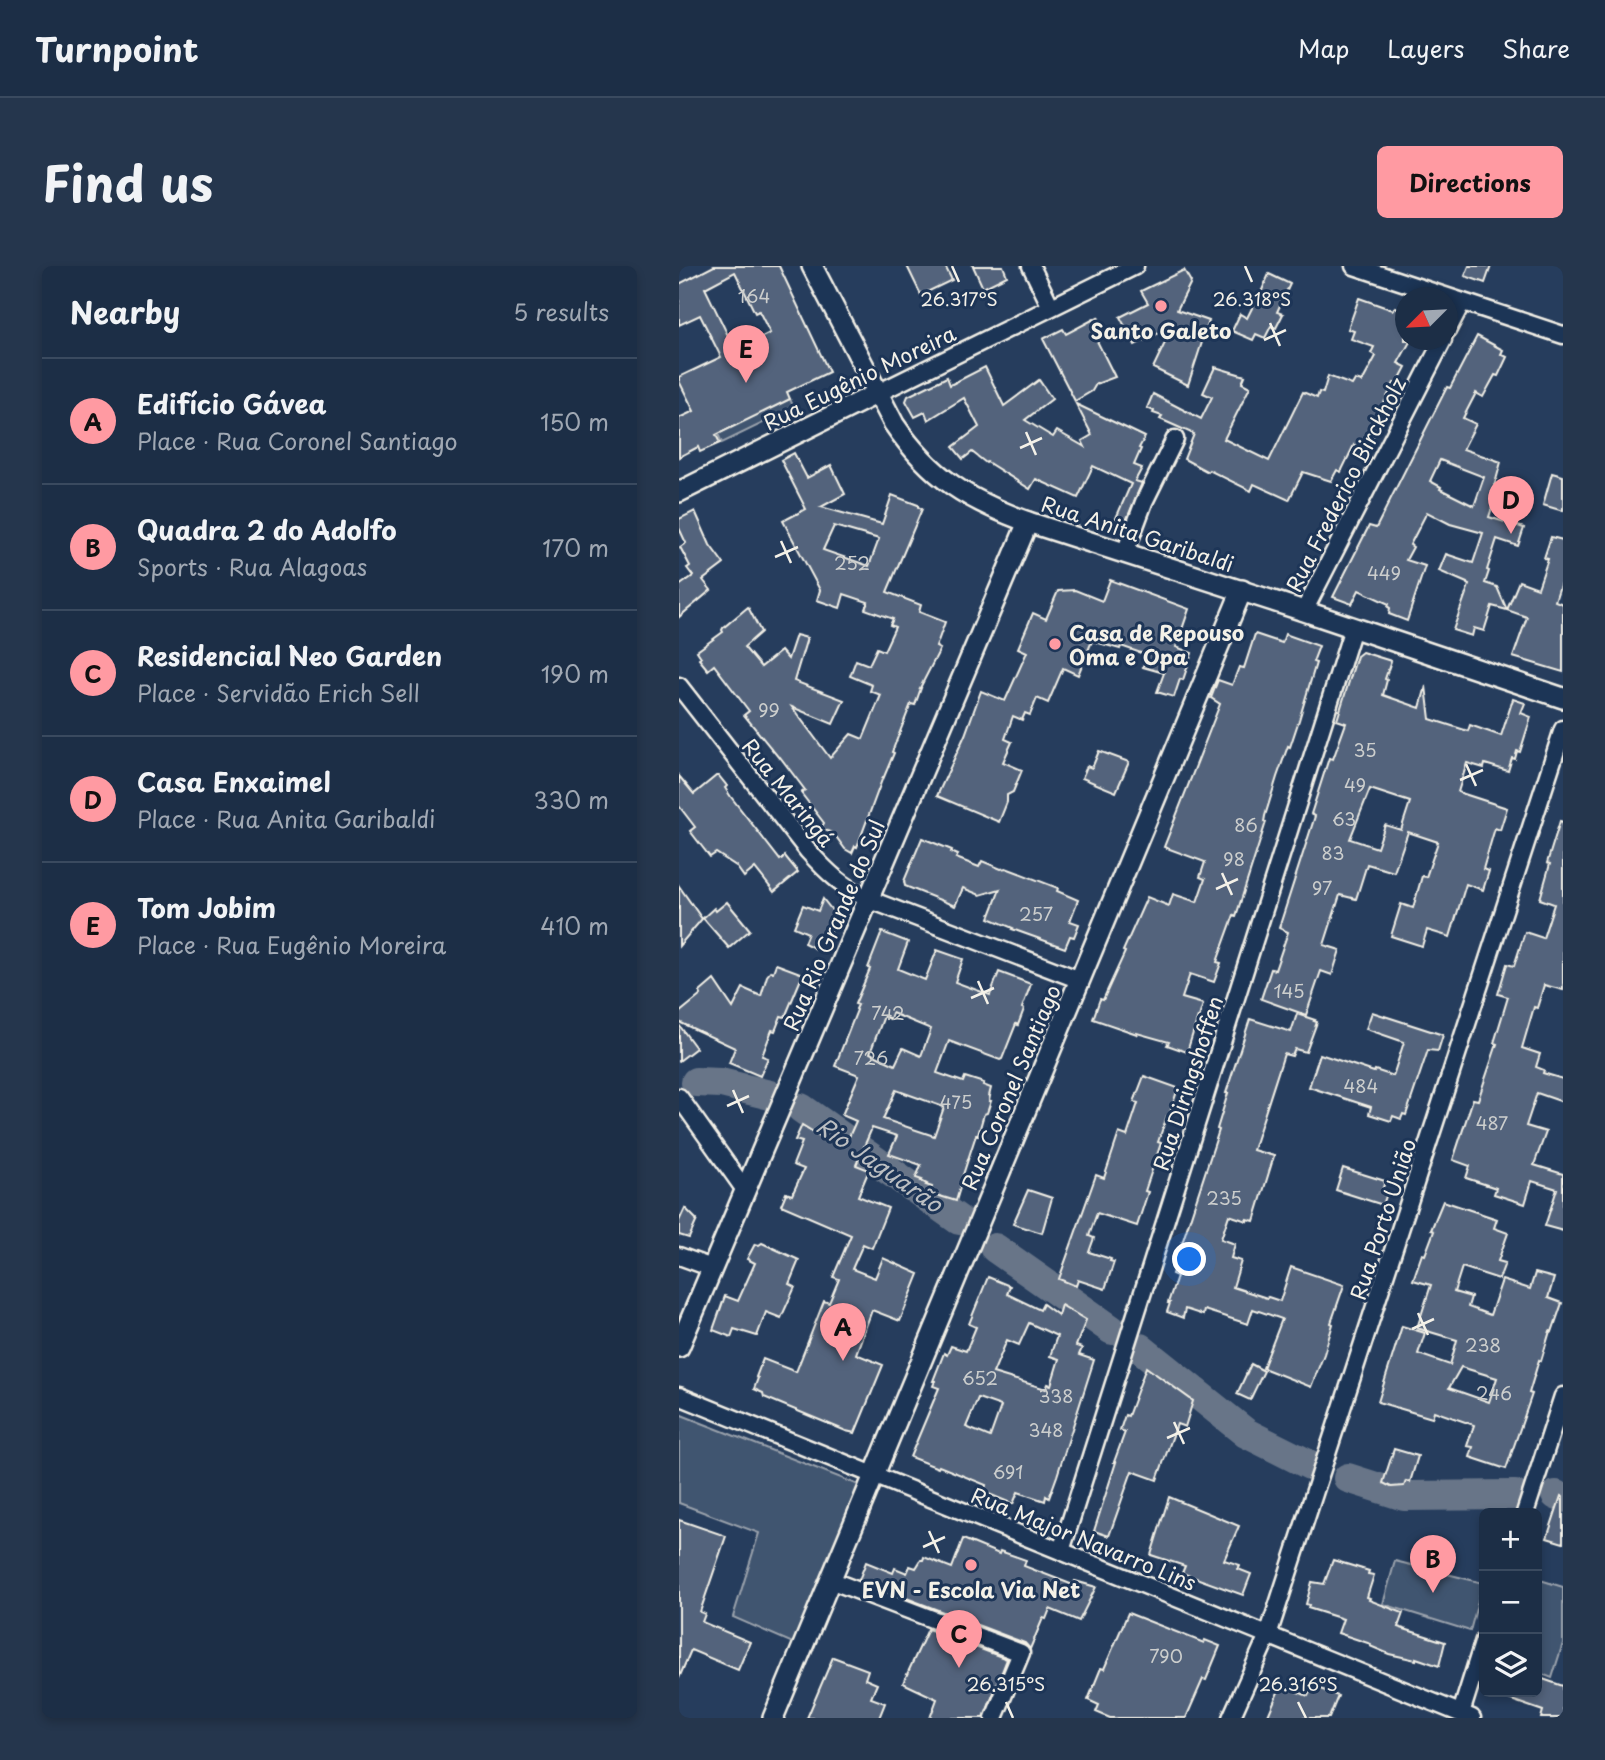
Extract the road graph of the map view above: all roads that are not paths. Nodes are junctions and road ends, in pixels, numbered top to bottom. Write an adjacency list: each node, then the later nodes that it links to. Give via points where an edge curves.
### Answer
1 (812, 266): 10 (main road, Rua Anita Garibaldi)
2 (1031, 266): 6 (street)
3 (1135, 266): 6 (street, Rua Eugênio Moreira)
4 (1354, 266): 5 (street)
5 (1462, 302): 7 (street); 8 (street)
6 (1051, 307): 10 (street, Rua Eugênio Moreira)
7 (1458, 310)
8 (1563, 335)
9 (1438, 350): 16 (street, Rua Frederico Birckholz)
10 (878, 393): 12 (main road, Rua Eugênio Moreira); 13 (main road, Rua Anita Garibaldi, via 894,425 924,463 969,496)
11 (1175, 439): 14 (street)
12 (679, 492)
13 (1028, 522): 14 (main road, Rua Anita Garibaldi); 21 (main road, Rua Rio Grande do Sul)
14 (1125, 553): 15 (main road, Rua Anita Garibaldi)
15 (1242, 590): 16 (main road, Rua Anita Garibaldi); 22 (main road, Rua Coronel Santiago)
16 (1304, 611): 17 (main road, Rua Anita Garibaldi)
17 (1353, 628): 19 (main road, Rua Anita Garibaldi); 32 (street, Rua Diringshoffen)
18 (679, 686): 21 (street, Rua Maringá, via 808,851 846,888)
19 (1563, 698)
20 (1563, 729): 34 (street, Rua Porto União)
21 (869, 899): 22 (street, Rua Maringá); 24 (main road, Rua Rio Grande do Sul)
22 (1080, 980): 30 (main road, Rua Coronel Santiago)
23 (679, 1097): 24 (street)
24 (745, 1189): 26 (main road, Rua Rio Grande do Sul)
25 (679, 1256): 26 (street)
26 (712, 1268): 27 (main road, Rua Rio Grande do Sul)
27 (679, 1347)
28 (679, 1396): 30 (street, Rua Major Navarro Lins)
29 (1563, 1396): 31 (street)
30 (873, 1475): 32 (street, Rua Major Navarro Lins); 33 (main road, Rua Coronel Santiago)
31 (1527, 1508)
32 (1061, 1551): 34 (street, Rua Major Navarro Lins)
33 (830, 1580): 37 (main road, Rua Coronel Santiago); 38 (street, via 1021,1653)
34 (1268, 1635): 36 (street, Rua Major Navarro Lins); 39 (street, Rua Porto União)
35 (1479, 1662): 36 (street)
36 (1467, 1716)
37 (772, 1718)
38 (994, 1718)
39 (1231, 1718)

